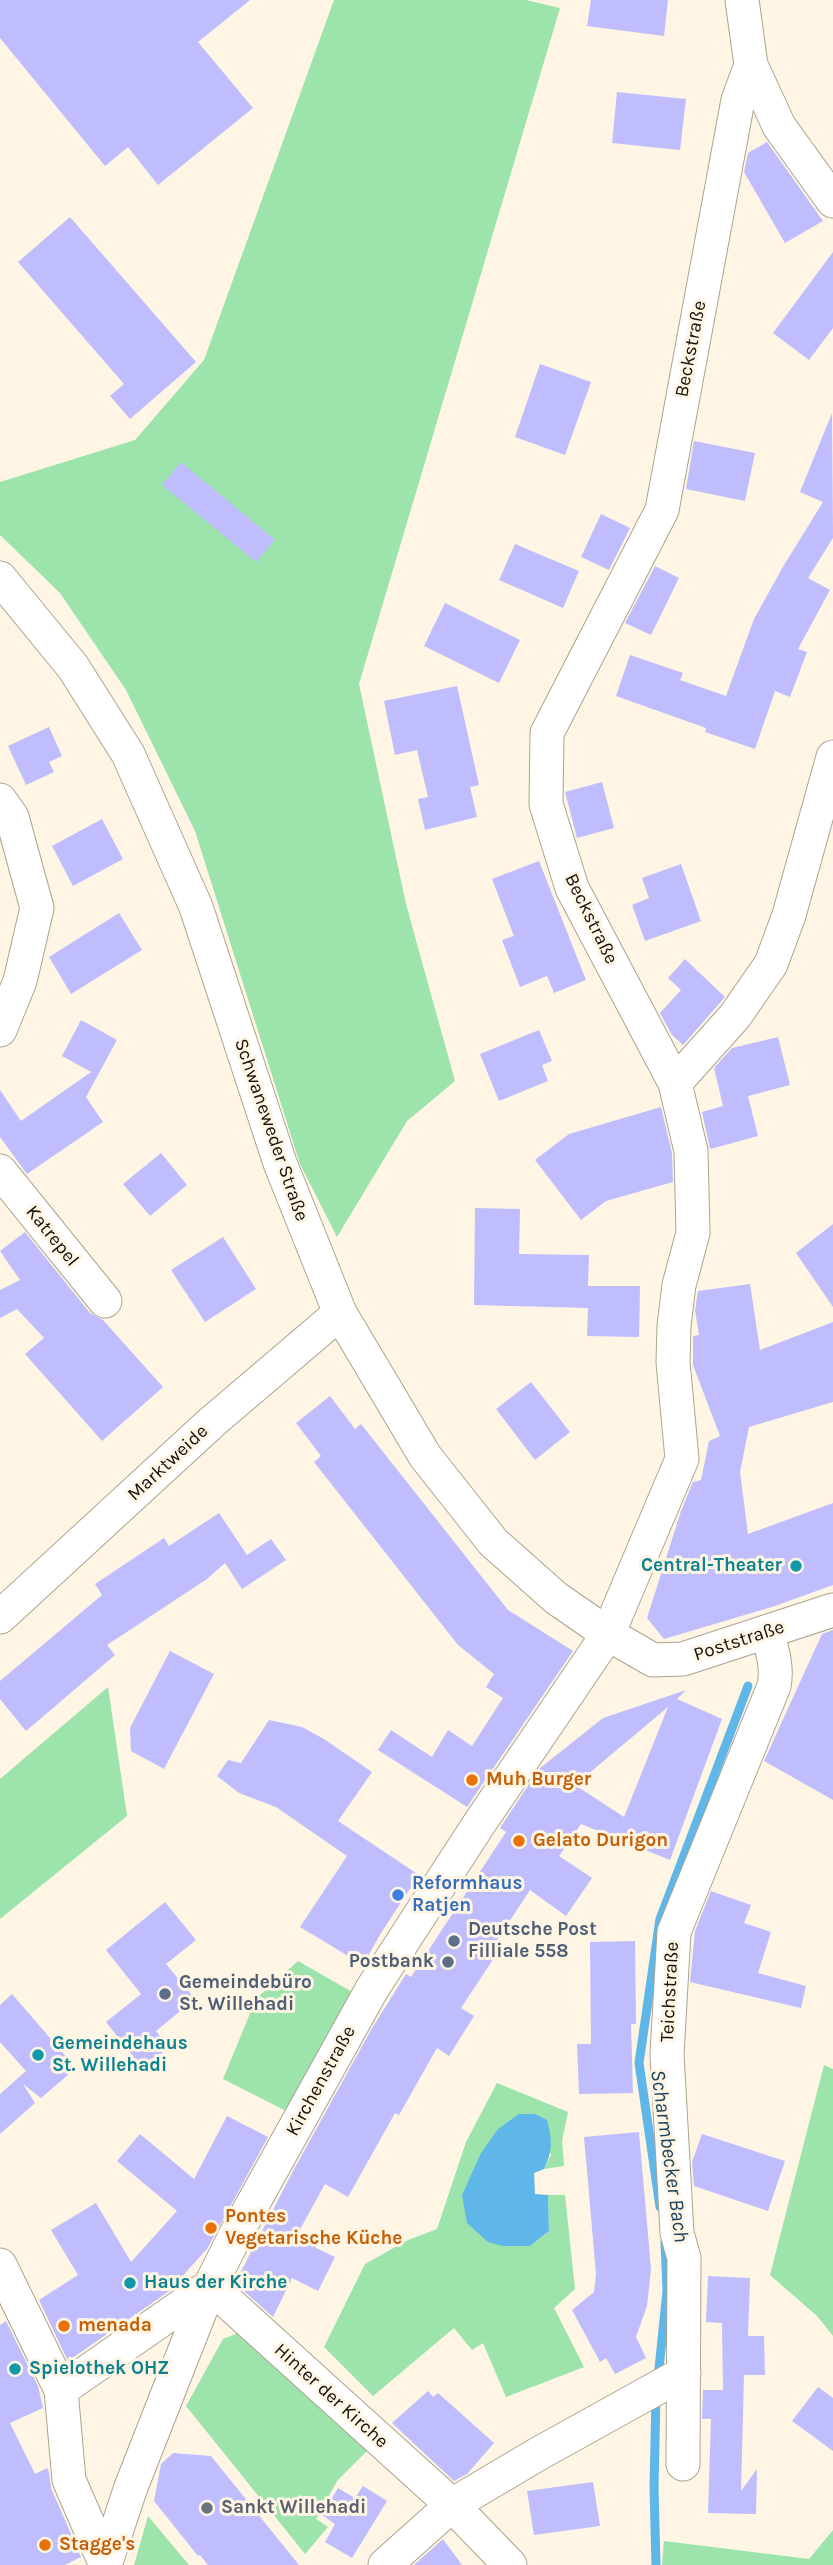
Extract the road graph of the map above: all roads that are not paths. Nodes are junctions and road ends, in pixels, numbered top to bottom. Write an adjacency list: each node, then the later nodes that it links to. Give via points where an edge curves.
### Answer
1 (742, 0): 2 (street, Beckstraße)
2 (751, 65): 3 (street, via 779,126); 8 (street, Beckstraße, via 738,100 662,510 547,733 546,804 572,888)
3 (833, 201)
4 (0, 578): 11 (street, Schwaneweder Straße, via 73,667 128,754 196,907 280,1163)
5 (833, 757): 8 (street, via 771,964 735,1016)
6 (0, 800): 7 (street, via 12,817 37,908 20,981)
7 (0, 1030)
8 (675, 1083): 15 (street, Beckstraße, via 691,1151 694,1195 694,1233 679,1285 674,1326 682,1459)
9 (0, 1171): 10 (street, Katrepel)
10 (105, 1301)
11 (340, 1313): 13 (street, Marktweide, via 212,1422); 15 (street, Schwaneweder Straße, via 425,1456 493,1542 556,1598)
12 (833, 1610): 14 (street, Poststraße)
13 (0, 1617)
14 (767, 1632): 15 (street, Poststraße, via 683,1659 653,1660); 18 (street, Teichstraße, via 775,1658 774,1686 674,1932 667,2054 677,2233 684,2258)
15 (608, 1634): 17 (street, Kirchenstraße, via 372,1989)
16 (0, 2265): 19 (street)
17 (210, 2286): 19 (street); 21 (street, Hinter der Kirche); 22 (street, Kirchenstraße)
18 (666, 2384): 20 (street, Teichstraße); 21 (street)
19 (61, 2390): 22 (street, via 69,2480)
20 (683, 2464)
21 (452, 2505): 23 (street); 24 (street, Hinter der Kirche)
22 (105, 2564)
23 (385, 2565)
24 (510, 2565)

